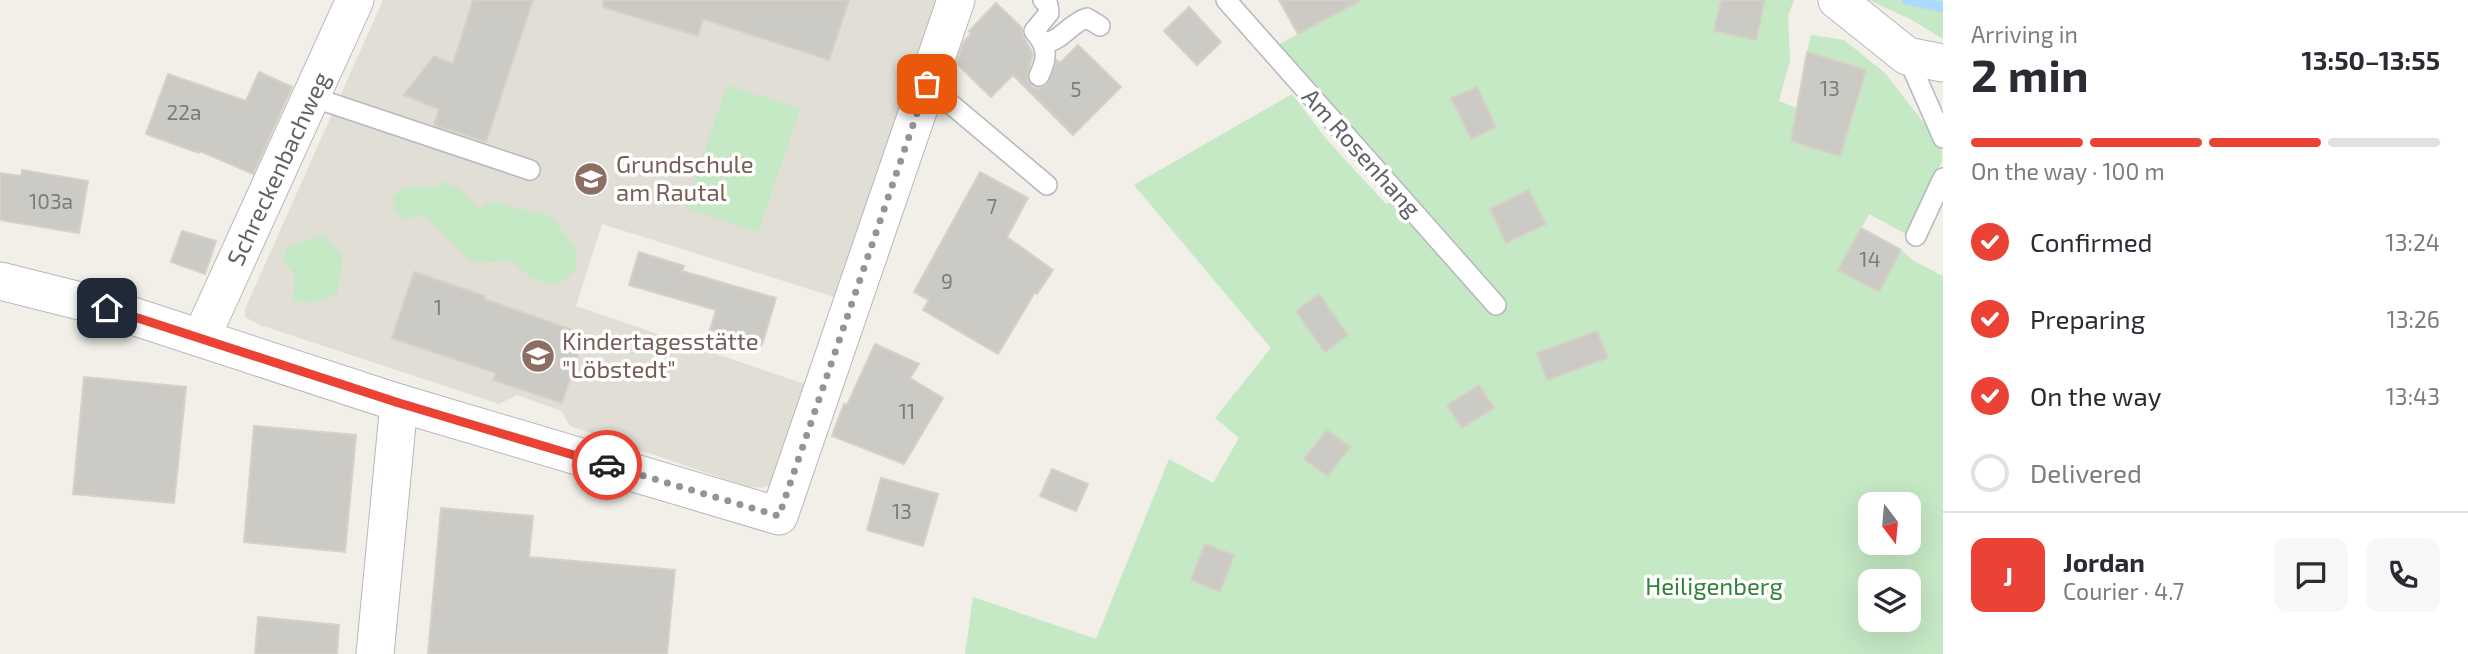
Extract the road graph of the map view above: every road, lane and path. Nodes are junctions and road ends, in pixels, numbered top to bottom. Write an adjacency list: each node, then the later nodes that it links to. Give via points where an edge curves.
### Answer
1 (355, 0): 12 (street, Schreckenbachweg)
2 (956, 0): 11 (street)
3 (1043, 0): 7 (lane, via 1049,13 1034,31)
4 (1226, 0): 19 (lane, Am Rosenhang)
5 (1837, 0): 8 (street)
6 (1100, 26): 7 (lane, via 1087,18 1079,20 1056,41)
7 (1044, 43): 10 (lane)
8 (1907, 57): 9 (street); 13 (lane)
9 (1943, 63)
10 (1039, 76)
11 (927, 84): 16 (lane); 21 (street, via 779,516)
12 (312, 97): 14 (lane); 20 (street, Schreckenbachweg)
13 (1943, 138)
14 (530, 170)
15 (1943, 178): 17 (lane)
16 (1046, 185)
17 (1916, 236)
18 (0, 281): 20 (street)
19 (1496, 305)
20 (201, 338): 21 (street)
21 (399, 403): 22 (street)
22 (375, 654)

